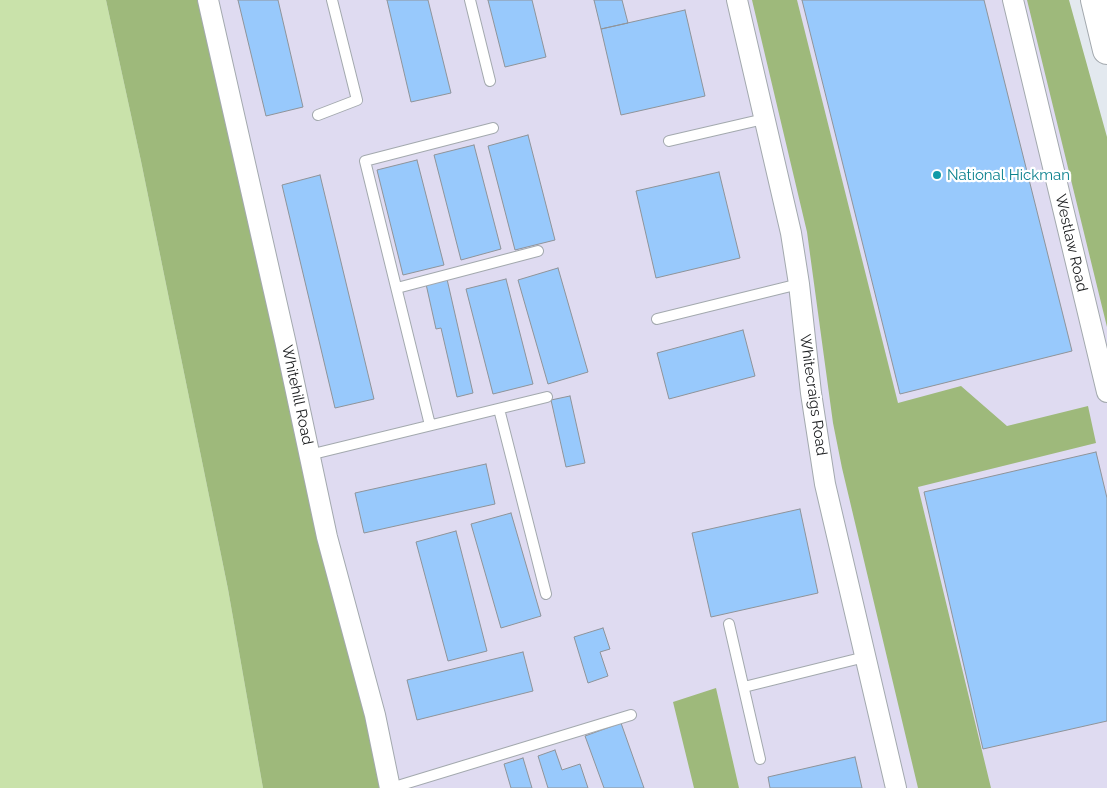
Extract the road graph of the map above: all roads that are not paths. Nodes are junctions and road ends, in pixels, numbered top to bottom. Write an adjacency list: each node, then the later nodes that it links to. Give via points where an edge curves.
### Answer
1 (208, 0): 22 (street, Whitehill Road)
2 (332, 0): 9 (lane, via 357,100)
3 (470, 0): 8 (lane)
4 (736, 0): 10 (street, Whitecraigs Road)
5 (1013, 0): 17 (street, Westlaw Road)
6 (1095, 0): 7 (main road)
7 (1107, 50)
8 (490, 81)
9 (318, 115)
10 (764, 119): 12 (lane); 14 (street, Whitecraigs Road, via 791,233)
11 (493, 128): 15 (lane, via 365,161)
12 (669, 141)
13 (538, 251): 15 (lane)
14 (799, 284): 16 (lane); 25 (street, Whitecraigs Road, via 824,475)
15 (397, 288): 21 (lane)
16 (657, 319)
17 (1104, 369): 18 (street, Westlaw Road)
18 (1107, 392)
19 (547, 397): 20 (lane)
20 (499, 409): 21 (lane); 23 (lane)
21 (430, 426): 22 (lane)
22 (310, 455): 29 (street, Whitehill Road, via 327,537)
23 (546, 594)
24 (729, 624): 26 (lane)
25 (865, 657): 26 (lane); 30 (street, Whitecraigs Road)
26 (744, 687): 28 (lane)
27 (631, 715): 29 (lane)
28 (760, 759)
29 (391, 788)
30 (896, 788)

